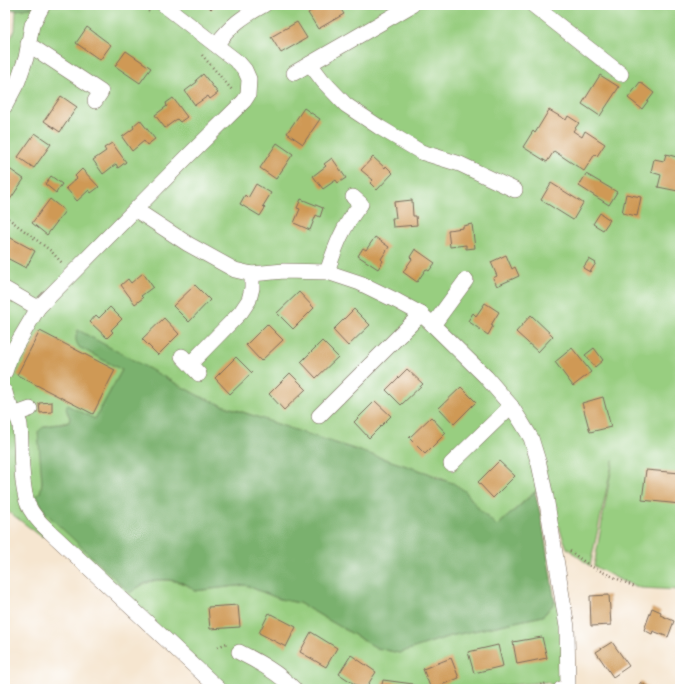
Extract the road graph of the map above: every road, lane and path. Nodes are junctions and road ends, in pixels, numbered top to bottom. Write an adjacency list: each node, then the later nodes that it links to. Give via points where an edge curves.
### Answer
1 (43, 5): 8 (street, via 32,25)
2 (143, 5): 7 (path)
3 (164, 5): 9 (street)
4 (264, 5): 9 (street, via 234,24)
5 (412, 5): 11 (street)
6 (533, 5): 13 (street)
7 (152, 16)
8 (28, 44): 15 (street, via 101,92); 16 (street, via 18,81)
9 (216, 45): 19 (street, via 245,70 249,79 248,95)
10 (200, 53): 14 (path)
11 (310, 64): 12 (street); 17 (street, via 322,81 346,105 379,127 420,152 460,164)
12 (294, 73)
13 (621, 74)
14 (236, 94)
15 (95, 101)
16 (6, 102)
17 (515, 190)
18 (360, 203): 22 (street, via 335,247)
19 (136, 210): 23 (street, via 188,244 235,270); 26 (street)
20 (5, 216): 21 (path, via 51,251)
21 (66, 268)
22 (328, 272): 23 (street, via 284,271); 27 (street, via 360,283)
23 (252, 274): 29 (street, via 249,300 241,312)
24 (466, 280): 28 (street)
25 (5, 289): 26 (street)
26 (38, 308): 30 (street, via 11,354)
27 (421, 314): 28 (street); 33 (street)
28 (433, 325): 32 (street, via 486,377)
29 (190, 365)
30 (5, 372)
31 (5, 392): 39 (street, via 9,405 23,412 20,447 27,503 32,512 49,531)
32 (511, 406): 34 (street); 38 (street, via 531,438 546,497 566,627)
33 (319, 416)
34 (450, 464)
35 (567, 548): 36 (path, via 590,566)
36 (635, 587)
37 (239, 652): 40 (street, via 260,663)
38 (562, 686): 41 (path, via 544,685)
39 (219, 689)
40 (294, 689)
41 (525, 689)

